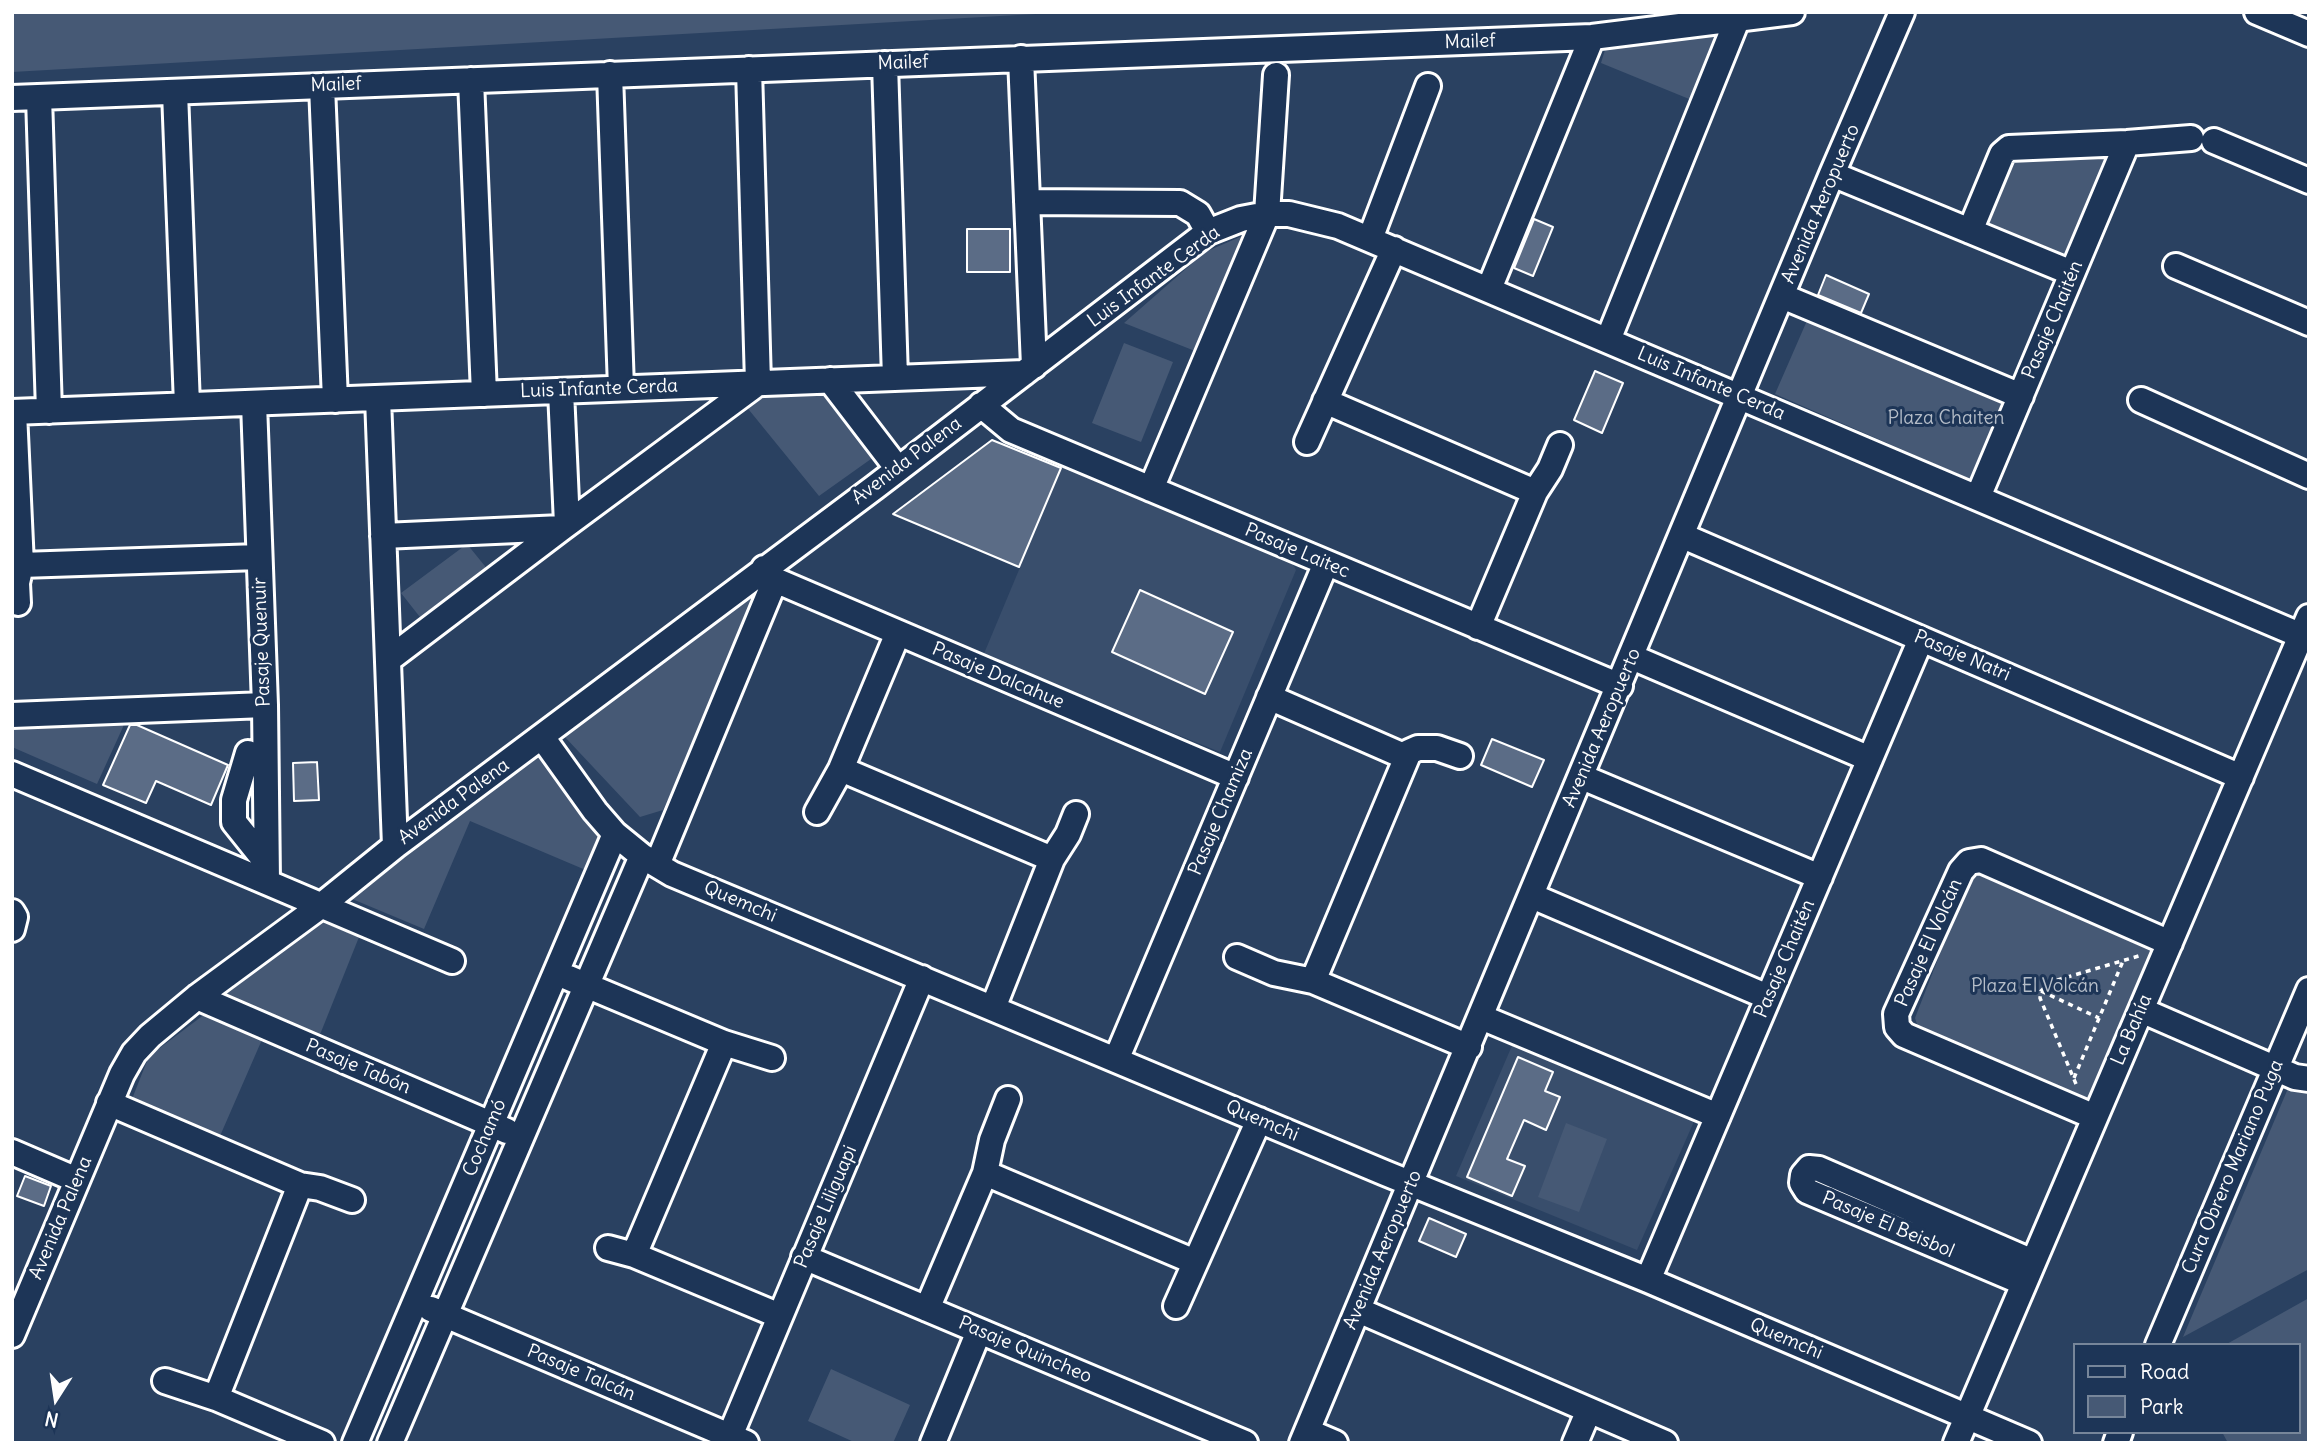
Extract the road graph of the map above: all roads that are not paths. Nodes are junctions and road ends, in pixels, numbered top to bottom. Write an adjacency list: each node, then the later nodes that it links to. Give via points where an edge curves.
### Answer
1 (1793, 12): 4 (street, Mailef)
2 (1902, 12): 19 (street, Avenida Aeropuerto)
3 (2257, 12): 5 (street)
4 (1737, 20): 6 (street, Mailef); 32 (street)
5 (2309, 34)
6 (1592, 37): 7 (street, Mailef); 29 (street)
7 (1021, 58): 8 (street, Mailef); 21 (street)
8 (885, 64): 9 (street, Mailef); 34 (street)
9 (749, 69): 10 (street, Mailef); 36 (street)
10 (610, 74): 12 (street, Mailef); 37 (street)
11 (1276, 75): 22 (street)
12 (471, 80): 13 (street, Mailef); 39 (street)
13 (323, 86): 15 (street, Mailef); 43 (street)
14 (1428, 86): 25 (street)
15 (175, 92): 16 (street, Mailef); 47 (street)
16 (39, 97): 17 (street, Mailef); 49 (street)
17 (12, 98)
18 (2127, 143): 20 (street, via 2202,140); 23 (street, via 2009,148 2002,154); 28 (street, Pasaje Chaitén)
19 (1832, 174): 23 (street); 30 (street, Avenida Aeropuerto)
20 (2309, 181)
21 (1027, 202): 24 (street, via 1180,203 1198,214); 33 (street)
22 (1267, 214): 24 (street, Luis Infante Cerda); 25 (street, Luis Infante Cerda, via 1304,217); 55 (street)
23 (1970, 231): 28 (street)
24 (1208, 232): 33 (street, Luis Infante Cerda)
25 (1370, 239): 26 (street, Luis Infante Cerda)
26 (1394, 249): 29 (street, Luis Infante Cerda); 45 (street)
27 (2176, 266): 31 (street)
28 (2072, 273): 41 (street, Pasaje Chaitén)
29 (1489, 289): 32 (street, Luis Infante Cerda)
30 (1782, 296): 40 (street, Avenida Aeropuerto); 41 (street)
31 (2309, 323)
32 (1608, 340): 40 (street, Luis Infante Cerda)
33 (1029, 369): 34 (street, Luis Infante Cerda); 48 (street, Avenida Palena)
34 (895, 378): 35 (street, Luis Infante Cerda)
35 (830, 380): 36 (street, Luis Infante Cerda); 53 (street)
36 (758, 383): 37 (street, Luis Infante Cerda); 58 (street)
37 (621, 388): 38 (street, Luis Infante Cerda)
38 (561, 391): 39 (street, Luis Infante Cerda); 58 (street)
39 (484, 394): 42 (street, Luis Infante Cerda)
40 (1741, 396): 57 (street, Luis Infante Cerda); 60 (street, Avenida Aeropuerto)
41 (2021, 396): 57 (street, Pasaje Chaitén)
42 (378, 398): 43 (street, Luis Infante Cerda); 59 (street)
43 (335, 400): 46 (street, Luis Infante Cerda)
44 (2141, 400): 54 (street)
45 (1325, 401): 51 (street); 56 (street)
46 (254, 403): 47 (street, Luis Infante Cerda); 61 (street, Pasaje Quenuir)
47 (187, 405): 49 (street, Luis Infante Cerda)
48 (981, 405): 53 (street, Avenida Palena); 55 (street, Pasaje Laitec, via 1010,430)
49 (49, 411): 50 (street, Luis Infante Cerda)
50 (13, 412): 63 (street)
51 (1307, 442)
52 (1560, 445): 56 (street)
53 (898, 469): 64 (street, Avenida Palena)
54 (2309, 476)
55 (1151, 489): 62 (street, Pasaje Laitec)
56 (1535, 492): 66 (street)
57 (1978, 497): 67 (street, Luis Infante Cerda)
58 (565, 526): 59 (street); 71 (street)
59 (383, 536): 71 (street)
60 (1683, 536): 69 (street, Pasaje Natri); 70 (street, Avenida Aeropuerto)
61 (259, 557): 63 (street); 74 (street, Pasaje Quenuir)
62 (1326, 563): 66 (street, Pasaje Laitec); 73 (street, Pasaje Chamiza)
63 (20, 565): 65 (street)
64 (769, 574): 68 (street, Pasaje Dalcahue); 76 (street, Avenida Palena); 91 (street, Cochamó)
65 (18, 603)
66 (1478, 627): 72 (street, Pasaje Laitec)
67 (2306, 631): 83 (street, La Bahía)
68 (898, 633): 81 (street); 84 (street, Pasaje Dalcahue)
69 (1921, 639): 80 (street, Pasaje Chaitén); 83 (street, Pasaje Natri)
70 (1632, 657): 72 (street, Avenida Aeropuerto); 80 (street)
71 (388, 660): 89 (street)
72 (1620, 686): 85 (street, Avenida Aeropuerto)
73 (1269, 697): 79 (street); 84 (street, Pasaje Chamiza)
74 (265, 705): 75 (street); 92 (street, Pasaje Quenuir)
75 (12, 715)
76 (542, 737): 88 (street, Quemchi); 89 (street, Avenida Palena)
77 (248, 753): 92 (street, via 234,800 234,822)
78 (1460, 755): 79 (street, via 1427,748 1412,750)
79 (1406, 757): 103 (street)
80 (1870, 759): 93 (street, Pasaje Chaitén)
81 (841, 769): 86 (street); 90 (street)
82 (12, 774): 92 (street)
83 (2241, 776): 98 (street, La Bahía)
84 (1236, 777): 114 (street, Pasaje Chamiza)
85 (1582, 777): 93 (street); 94 (street, Avenida Aeropuerto)
86 (817, 812)
87 (1076, 814): 90 (street)
88 (615, 834): 91 (street, Quemchi); 101 (street, Cochamó)
89 (395, 846): 95 (street, Avenida Palena)
90 (1052, 859): 108 (street)
91 (650, 861): 102 (street, Quemchi); 104 (street, Cochamó)
92 (266, 872): 95 (street)
93 (1820, 877): 107 (street, Pasaje Chaitén)
94 (1532, 897): 107 (street); 110 (street, Avenida Aeropuerto)
95 (322, 905): 100 (street); 106 (street, Avenida Palena)
96 (12, 912): 97 (street)
97 (12, 929)
98 (2169, 945): 109 (street, La Bahía); 120 (street, Pasaje El Volcán, via 1981,860 1969,862 1896,1014 1897,1027 1904,1035)
99 (1237, 957): 103 (street, via 1274,973)
100 (452, 961)
101 (556, 972): 104 (street); 122 (street, Cochamó)
102 (922, 978): 108 (street, Quemchi); 132 (street, Pasaje Liliguapi)
103 (1313, 981): 112 (street)
104 (585, 984): 111 (street); 123 (street, Cochamó)
105 (2309, 990): 115 (street, Cura Obrero Mariano Puga)
106 (197, 997): 118 (street, Avenida Palena, via 134,1054); 122 (street, Pasaje Tabón)
107 (1768, 997): 119 (street, Pasaje Chaitén)
108 (993, 1008): 114 (street, Quemchi)
109 (2141, 1010): 115 (street); 120 (street, La Bahía)
110 (1481, 1017): 112 (street, Avenida Aeropuerto); 119 (street)
111 (724, 1043): 113 (street); 131 (street)
112 (1469, 1047): 127 (street, Avenida Aeropuerto)
113 (772, 1058)
114 (1116, 1060): 121 (street, Quemchi)
115 (2276, 1068): 116 (street); 144 (street, Cura Obrero Mariano Puga)
116 (2309, 1079)
117 (1007, 1099): 125 (street)
118 (109, 1103): 126 (street, Avenida Palena); 128 (street)
119 (1718, 1116): 135 (street, Pasaje Chaitén)
120 (2092, 1116): 134 (street, La Bahía)
121 (1259, 1120): 127 (street, Quemchi); 133 (street)
122 (491, 1124): 123 (street, Pasaje Tabón); 136 (street, Cochamó)
123 (520, 1137): 140 (street, Cochamó)
124 (12, 1152): 126 (street)
125 (985, 1173): 133 (street); 138 (street)
126 (77, 1180): 142 (street, Avenida Palena)
127 (1411, 1183): 135 (street, Quemchi); 139 (street, Avenida Aeropuerto)
128 (300, 1185): 129 (street); 146 (street)
129 (352, 1200)
130 (608, 1248): 131 (street)
131 (634, 1255): 141 (street)
132 (804, 1257): 138 (street, Pasaje Quincheo); 141 (street, Pasaje Liliguapi)
133 (1195, 1262): 137 (street)
134 (2029, 1273): 134 (street, Pasaje El Beisbol, via 1819,1170 1809,1168 1802,1175 1807,1191); 148 (street, La Bahía)
135 (1648, 1280): 148 (street, Quemchi)
136 (415, 1303): 140 (street, Pasaje Talcán); 152 (street, Cochamó)
137 (1176, 1306)
138 (928, 1309): 143 (street, Pasaje Quincheo)
139 (1358, 1310): 147 (street); 149 (street, Avenida Aeropuerto)
140 (444, 1315): 150 (street, Pasaje Talcán); 153 (street, Cochamó)
141 (780, 1316): 150 (street, Pasaje Liliguapi)
142 (14, 1324)
143 (979, 1331): 154 (street); 155 (street, Pasaje Quincheo)
144 (2159, 1343)
145 (165, 1381): 146 (street)
146 (216, 1398): 151 (street)
147 (1589, 1410): 157 (street); 158 (street)
148 (1968, 1415): 159 (street, La Bahía); 160 (street, Quemchi)
149 (1304, 1437): 156 (street)
150 (738, 1439)
151 (322, 1443)
152 (355, 1443)
153 (390, 1443)
154 (933, 1443)
155 (1245, 1443)
156 (1335, 1443)
157 (1575, 1443)
158 (1665, 1443)
159 (1956, 1443)
160 (2029, 1443)

